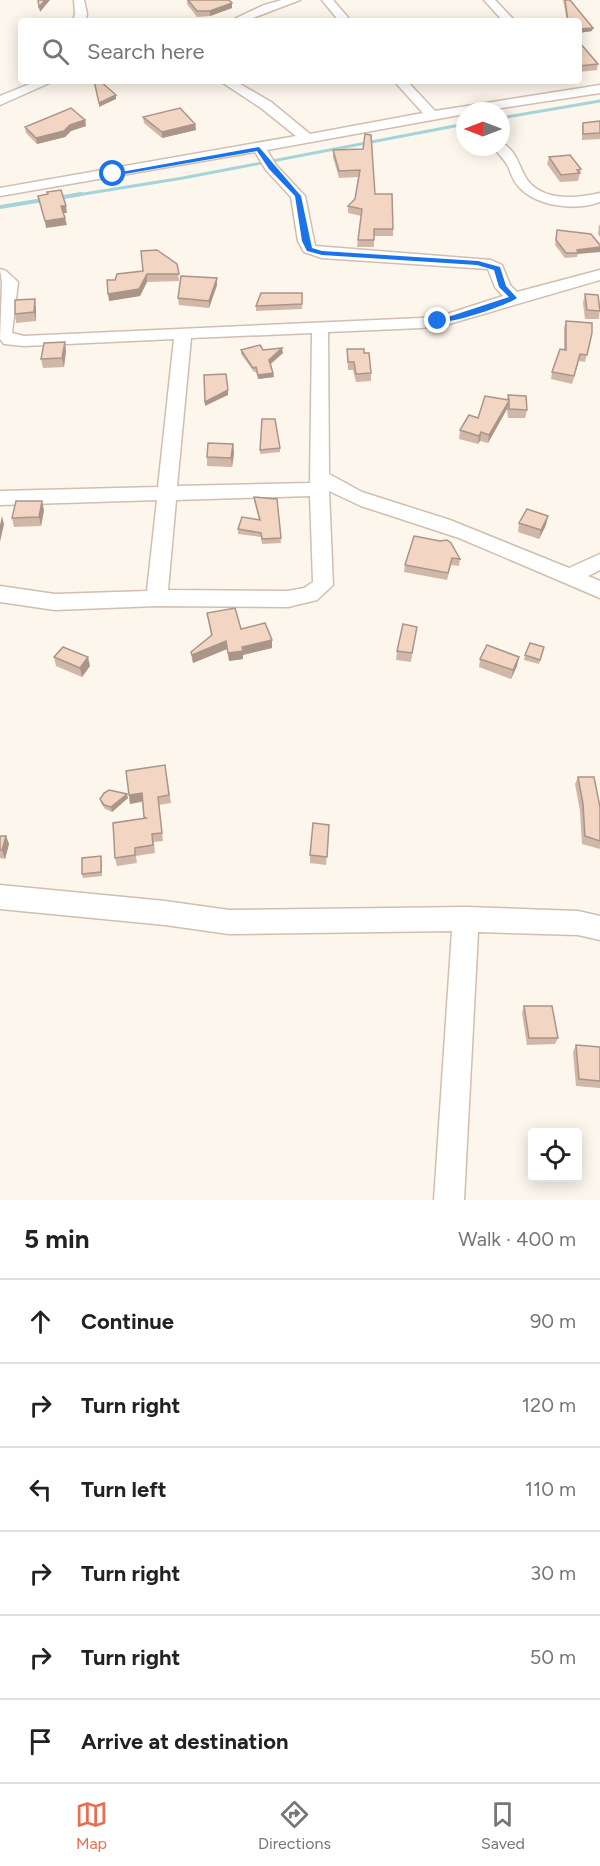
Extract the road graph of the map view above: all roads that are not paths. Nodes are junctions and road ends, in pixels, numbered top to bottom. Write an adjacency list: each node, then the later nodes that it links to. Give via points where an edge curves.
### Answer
1 (79, 0): 5 (street)
2 (295, 0): 6 (street)
3 (327, 0): 7 (street)
4 (489, 0): 8 (street)
5 (80, 18)
6 (243, 18)
7 (342, 18)
8 (506, 18)
9 (41, 84): 15 (street)
10 (231, 84): 19 (street, via 266,105)
11 (403, 84): 18 (street)
12 (571, 84): 14 (street)
13 (600, 89): 14 (street)
14 (579, 92): 16 (street)
15 (0, 101)
16 (510, 103)
17 (456, 112): 18 (street)
18 (431, 115): 19 (street)
19 (307, 138): 20 (street)
20 (259, 148): 22 (street); 26 (street, via 298,196 309,249 491,265 497,268 503,287)
21 (507, 156): 23 (street, via 523,185 536,194 556,200)
22 (0, 192)
23 (600, 197)
24 (0, 274): 28 (street, via 10,282 4,334 10,340)
25 (600, 275): 26 (street)
26 (514, 298): 27 (street, via 449,320)
27 (320, 327): 28 (street); 29 (street)
28 (183, 333): 30 (street)
29 (319, 482): 30 (street); 31 (street); 33 (street)
30 (168, 493): 32 (street); 38 (street)
31 (353, 496): 33 (street); 35 (street, via 420,517)
32 (0, 498)
33 (320, 514): 38 (street, via 323,585 310,595 288,599)
34 (600, 561): 35 (street)
35 (570, 576): 36 (street)
36 (600, 590)
37 (0, 594): 38 (street, via 55,602)
38 (157, 598)
39 (0, 897): 40 (street, via 230,922)
40 (466, 919): 41 (street, via 578,923); 42 (street)
41 (600, 928)
42 (449, 1200)

